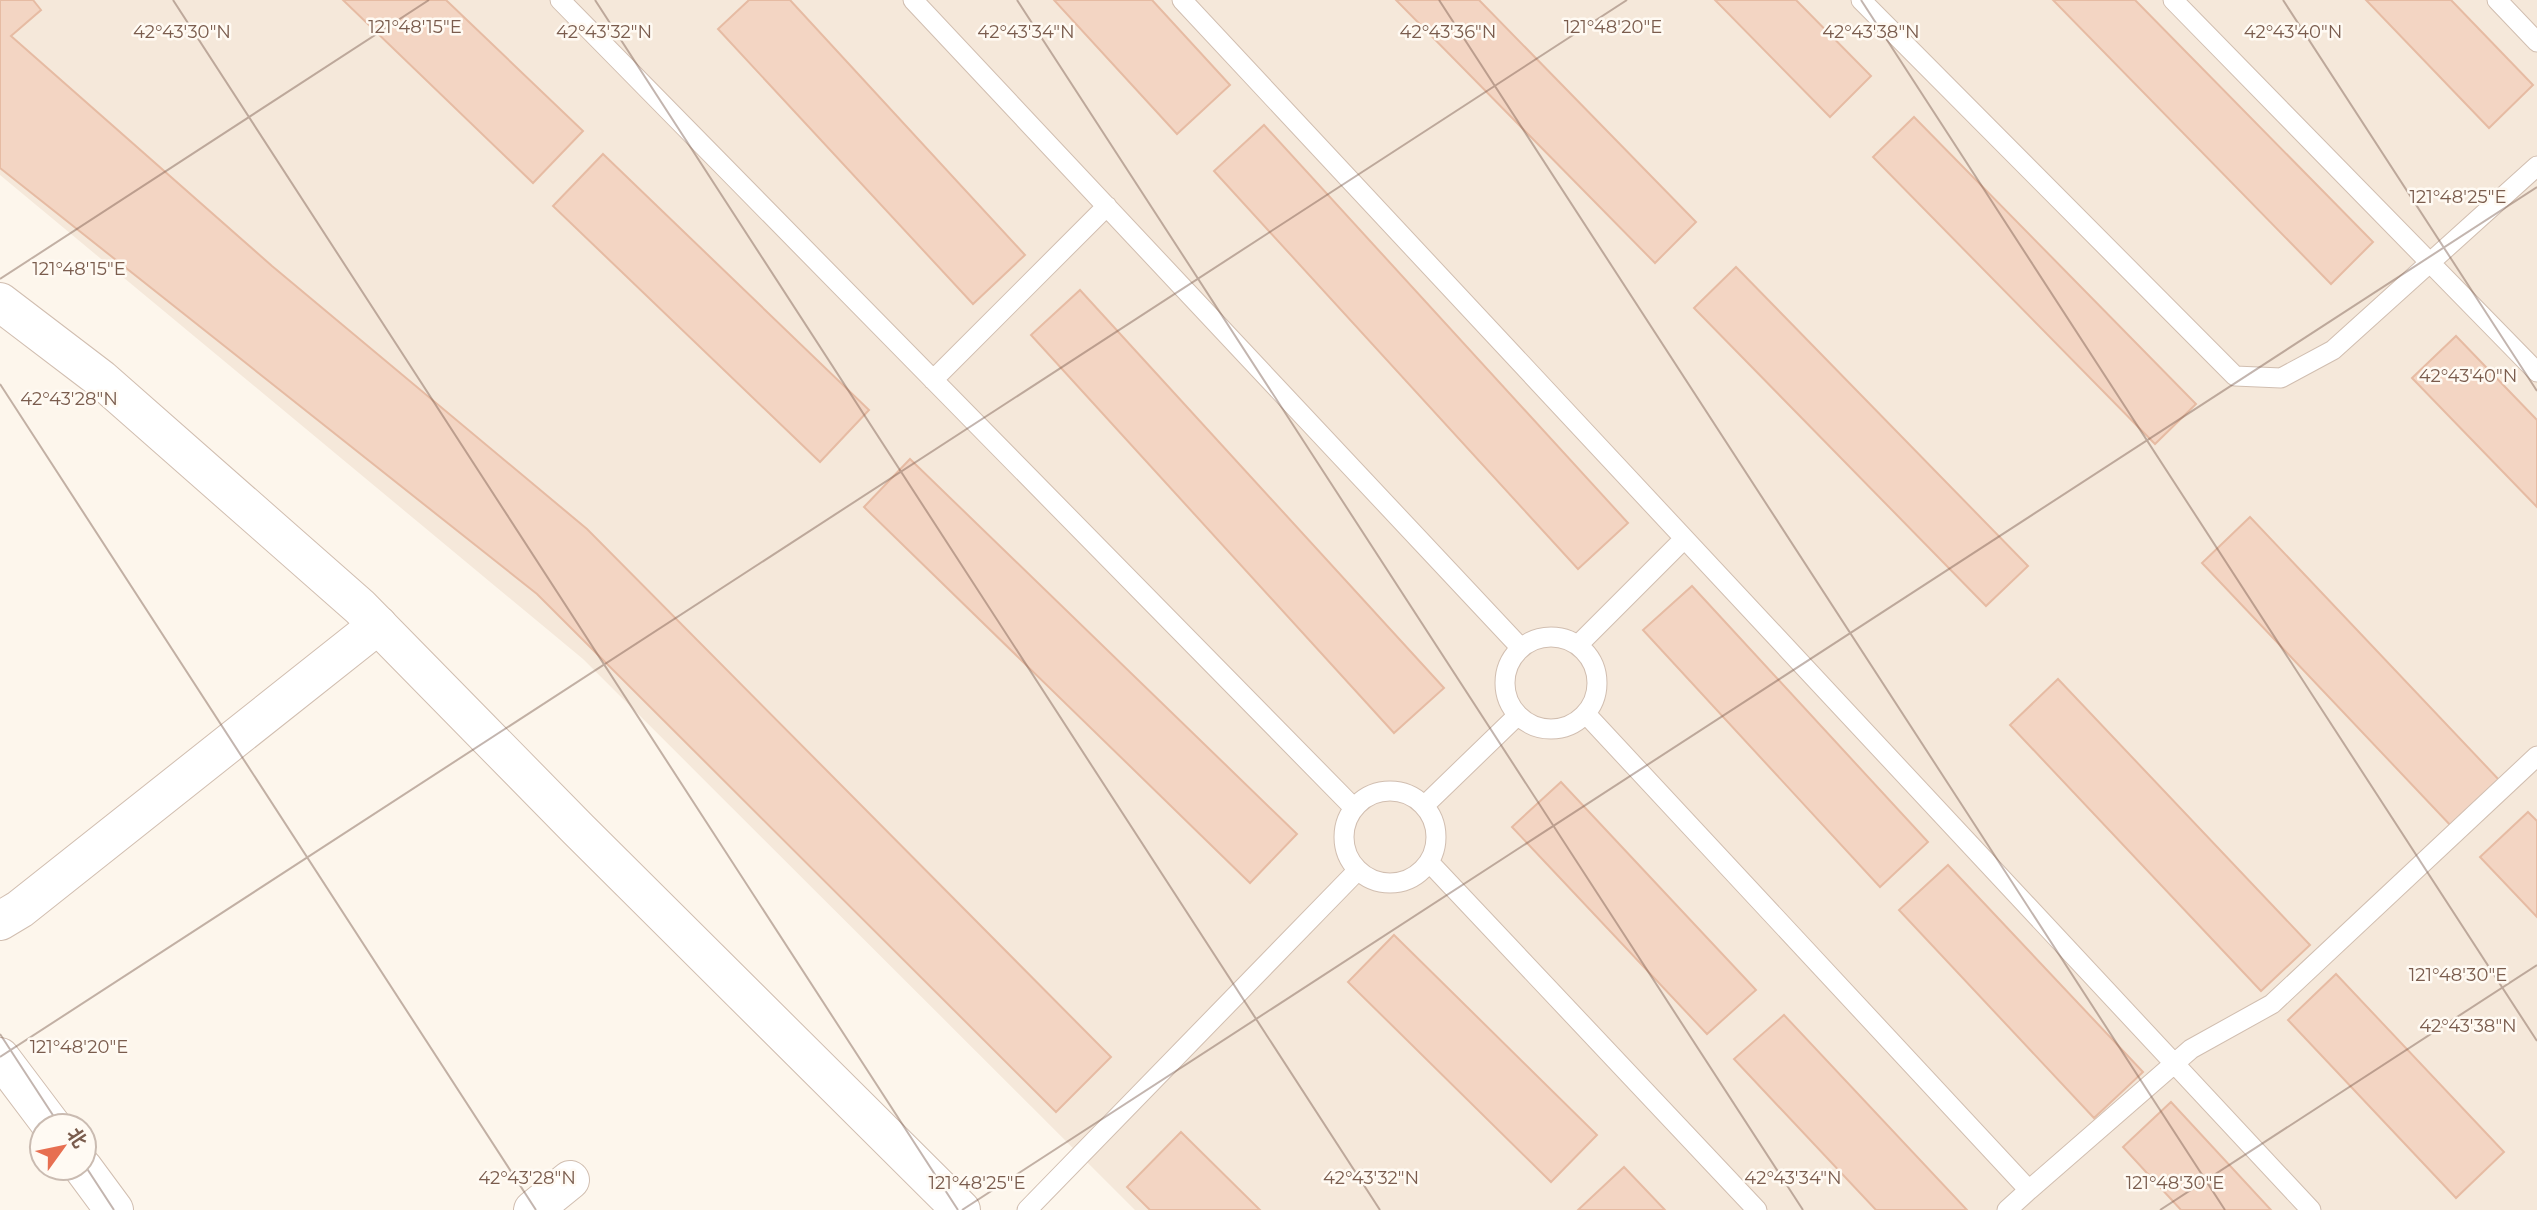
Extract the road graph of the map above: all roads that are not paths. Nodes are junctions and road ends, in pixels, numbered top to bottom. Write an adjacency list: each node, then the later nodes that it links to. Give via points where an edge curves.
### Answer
1 (559, 0): 13 (lane)
2 (913, 0): 9 (lane)
3 (1182, 0): 14 (lane)
4 (1861, 0): 10 (lane, via 2235,376 2281,378 2333,349)
5 (2173, 0): 10 (lane)
6 (2497, 0): 7 (lane)
7 (2537, 42)
8 (2537, 166): 10 (lane)
9 (1107, 206): 13 (lane); 17 (lane)
10 (2430, 262): 12 (lane)
11 (0, 302): 15 (street, via 101,379)
12 (2537, 372)
13 (933, 380): 22 (lane)
14 (1684, 539): 16 (lane); 27 (lane)
15 (378, 625): 25 (street); 34 (street)
16 (1578, 645): 17 (lane, via 1549,636); 18 (lane, via 1589,656 1598,685)
17 (1520, 648): 19 (lane, via 1505,673 1509,703)
18 (1587, 713): 19 (lane, via 1577,722 1553,729 1527,723); 31 (lane)
19 (1518, 715): 21 (lane)
20 (2537, 756): 27 (lane, via 2272,1003 2191,1049)
21 (1425, 805): 22 (lane, via 1410,794 1393,790 1375,792); 23 (lane, via 1437,838)
22 (1354, 808): 24 (lane, via 1344,830 1344,846)
23 (1429, 862): 24 (lane, via 1416,876 1391,884); 36 (lane)
24 (1358, 870): 35 (lane)
25 (0, 921)
26 (0, 1057): 28 (street)
27 (2174, 1064): 31 (lane); 38 (lane)
28 (41, 1112)
29 (570, 1180): 33 (street)
30 (93, 1182): 32 (street)
31 (2029, 1189): 37 (lane)
32 (114, 1210)
33 (533, 1210)
34 (961, 1210)
35 (1027, 1210)
36 (1757, 1210)
37 (2007, 1210)
38 (2311, 1210)

